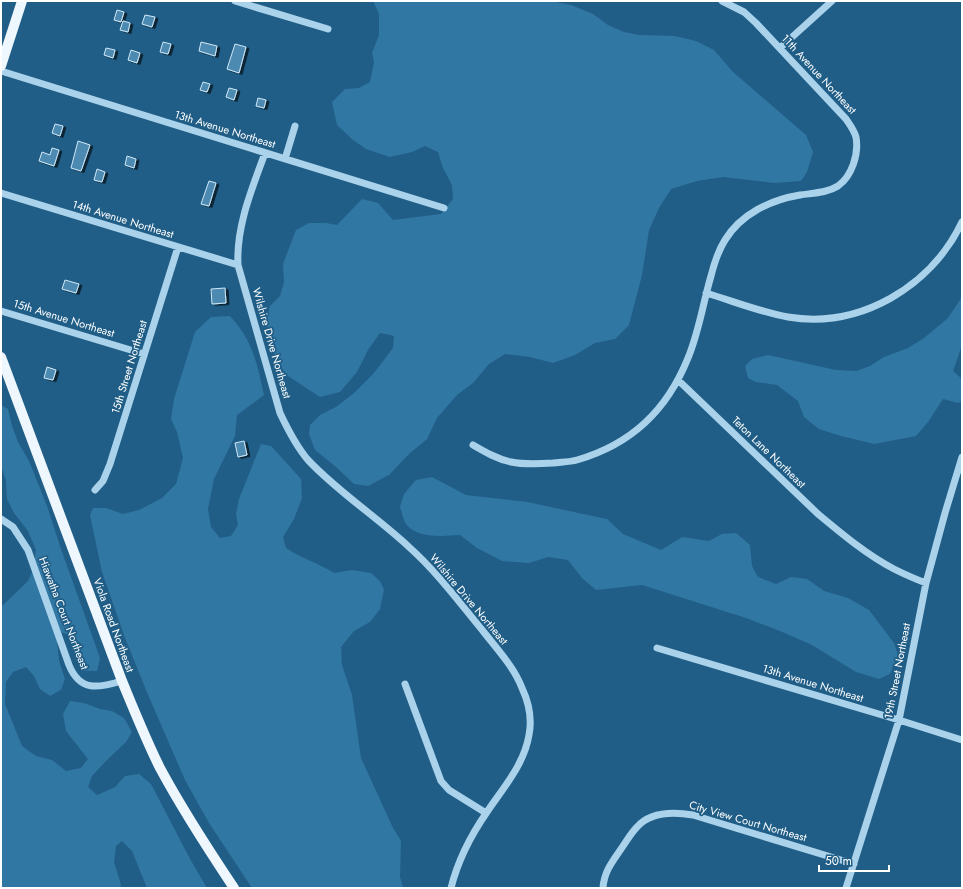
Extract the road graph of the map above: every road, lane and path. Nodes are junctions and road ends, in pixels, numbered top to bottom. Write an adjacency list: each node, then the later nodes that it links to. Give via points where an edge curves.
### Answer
1 (22, 1): 6 (main road)
2 (235, 1): 5 (street)
3 (722, 1): 7 (street, 11th Avenue Northeast, via 744,12)
4 (832, 1): 7 (street)
5 (328, 29)
6 (4, 42): 8 (main road)
7 (780, 48): 18 (street, 11th Avenue Northeast, via 852,127 857,145 855,157 851,170 837,186 827,191 796,196 764,206 746,216 725,240 716,257)
8 (1, 66)
9 (1, 71): 11 (street, 13th Avenue Northeast)
10 (295, 126): 12 (street)
11 (264, 153): 12 (street, 13th Avenue Northeast); 17 (street, via 240,227)
12 (285, 159): 14 (street, 13th Avenue Northeast)
13 (1, 193): 16 (street, 14th Avenue Northeast)
14 (444, 208)
15 (962, 222): 18 (street, via 949,245 918,280 886,301 854,314 823,319 788,317)
16 (178, 247): 17 (street, 14th Avenue Northeast); 20 (street, 15th Street Northeast)
17 (238, 265): 33 (street, Wilshire Drive Northeast, via 276,401 298,447 308,460 408,546 442,580 505,659 522,688 530,721 526,748 509,780)
18 (706, 293): 22 (street, via 689,357)
19 (1, 311): 20 (street, 15th Avenue Northeast)
20 (144, 354): 25 (street, 15th Street Northeast, via 110,464)
21 (1, 356): 29 (main road, Viola Road Northeast)
22 (678, 380): 23 (street, via 653,416 633,433 610,448 576,460 536,464 511,462); 27 (street, Teton Lane Northeast, via 818,514 882,562)
23 (473, 445)
24 (962, 457): 27 (street, 19th Street Northeast)
25 (95, 490)
26 (1, 519): 29 (street, Hiawatha Court Northeast, via 13,527 28,550 76,678 83,684 94,686)
27 (926, 583): 31 (street, 19th Street Northeast)
28 (657, 648): 31 (street, 13th Avenue Northeast)
29 (122, 680): 35 (main road, Viola Road Northeast, via 161,769)
30 (405, 684): 33 (street, via 441,781 449,790)
31 (899, 720): 32 (street, 13th Avenue Northeast); 34 (street, 19th Street Northeast)
32 (962, 740)
33 (486, 813): 36 (street, Wilshire Drive Northeast, via 464,849)
34 (854, 864): 37 (street, City View Court Northeast, via 693,815 665,813 652,817 638,826 609,866); 38 (street, 19th Street Northeast)
35 (234, 888)
36 (451, 888)
37 (603, 888)
38 (846, 888)

